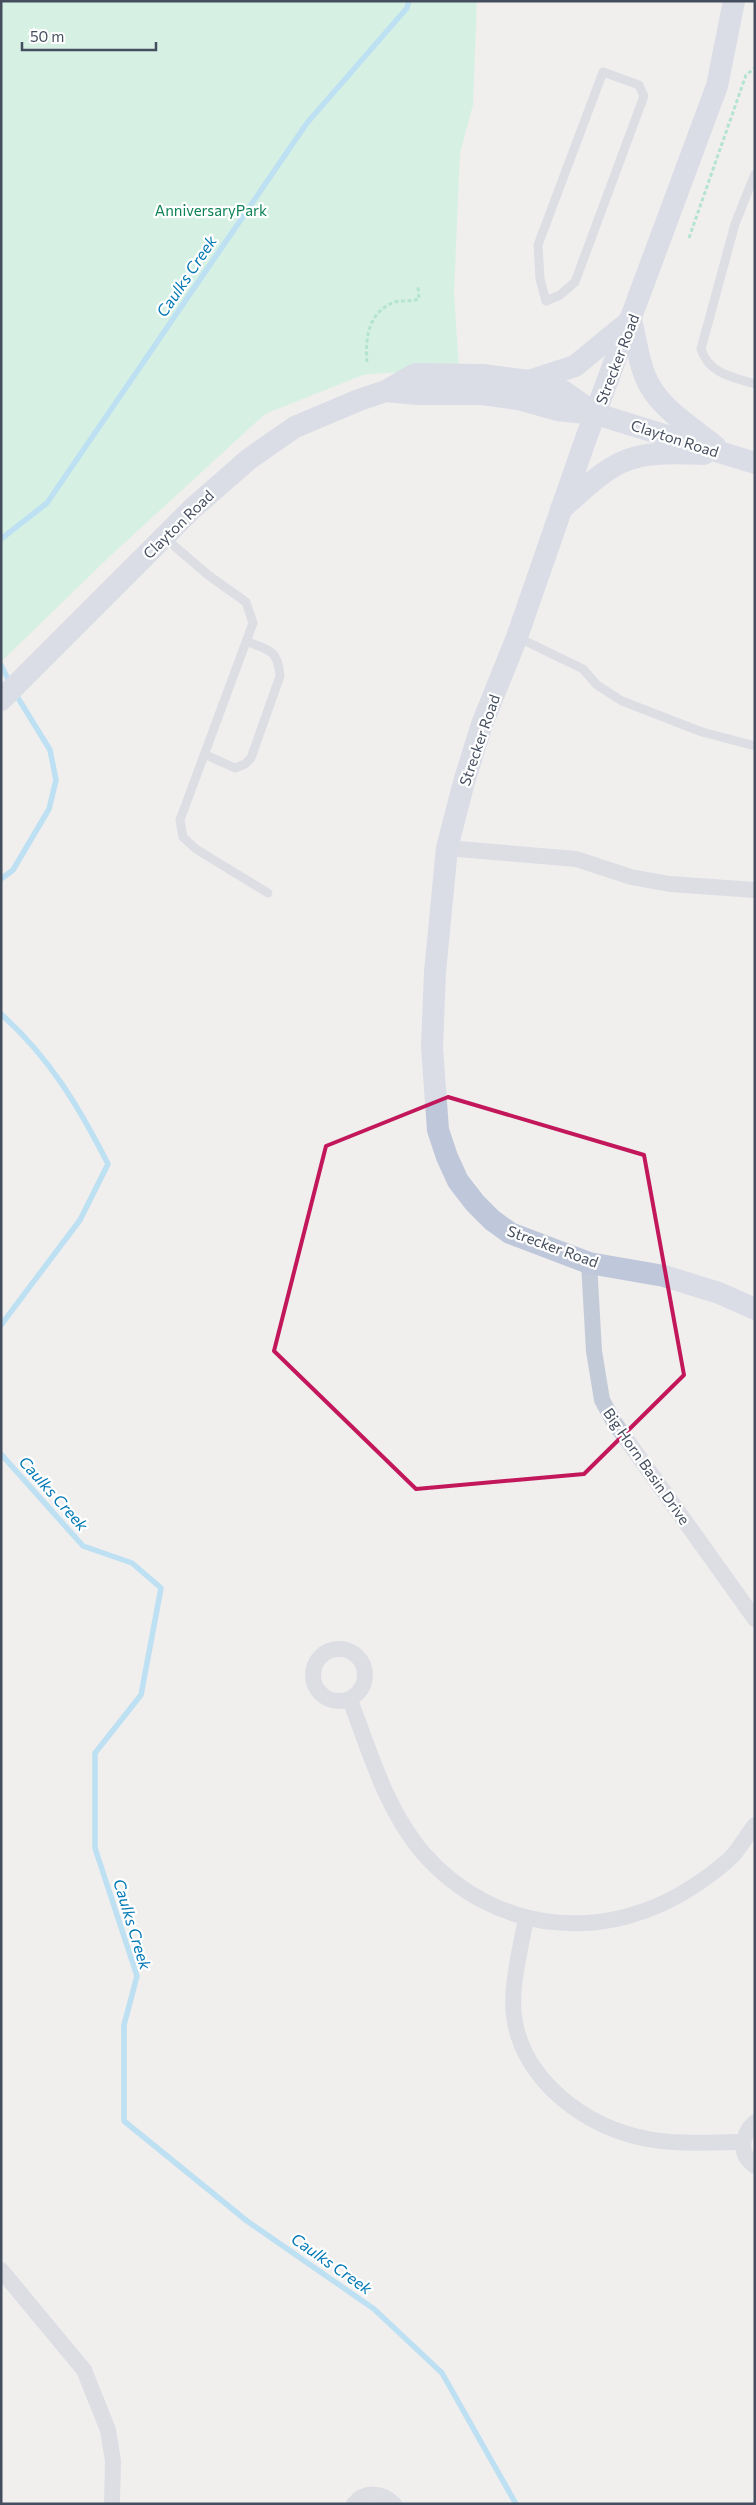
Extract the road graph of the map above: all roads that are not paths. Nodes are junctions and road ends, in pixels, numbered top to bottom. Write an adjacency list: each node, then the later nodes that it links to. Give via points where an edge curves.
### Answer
1 (734, 1): 4 (main road, Strecker Road, via 717,86)
2 (755, 174): 6 (lane, via 736,224 701,349 712,369)
3 (546, 301): 3 (lane, via 576,282 644,96 639,85 603,72 538,245 540,279)
4 (631, 320): 5 (main road, via 574,366); 8 (main road, Strecker Road); 9 (main road, via 649,386 664,406)
5 (529, 381): 7 (main road, Clayton Road, via 483,375 415,374); 8 (main road, Clayton Road, via 563,391)
6 (755, 384)
7 (386, 391): 8 (main road, Clayton Road, via 482,394 518,399 557,410); 12 (main road, Clayton Road, via 295,427 249,459)
8 (596, 414): 9 (main road, Clayton Road); 11 (main road, Strecker Road)
9 (726, 454): 10 (main road, Clayton Road); 11 (main road, via 678,453 638,457 620,463)
10 (755, 463)
11 (561, 509): 13 (main road, Strecker Road)
12 (164, 537): 14 (lane, via 246,602 253,623); 15 (main road, Clayton Road)
13 (517, 637): 16 (lane, via 583,668 597,685 622,700 702,732); 18 (main road, Strecker Road, via 482,724)
14 (248, 642): 17 (lane); 17 (lane, via 271,650 279,662 280,676 252,758 234,768)
15 (1, 700)
16 (755, 746)
17 (206, 755): 20 (lane, via 180,820 183,837 196,849)
18 (447, 848): 19 (street, via 576,859 631,877 670,884); 21 (main road, Strecker Road, via 432,1047 440,1139 458,1181 492,1220 510,1234)
19 (755, 890)
20 (268, 893)
21 (589, 1263): 22 (main road, Strecker Road, via 664,1276 719,1293); 23 (street, Big Horn Basin Drive, via 594,1351 602,1400 614,1422)
22 (755, 1309)
23 (755, 1619)
24 (350, 1700): 26 (street, via 386,1792 423,1852 462,1889 490,1906)
25 (755, 1825): 26 (street, via 735,1853 708,1875 680,1895 651,1909 622,1919 590,1924 558,1924)
26 (526, 1918): 28 (street, via 514,2015 526,2051 557,2094 578,2112 601,2124 646,2139)
27 (755, 2122): 28 (street, via 748,2128)
28 (742, 2142): 29 (street, via 746,2158)
29 (755, 2166)
30 (1, 2270): 31 (street, via 84,2370 108,2430 113,2461)
31 (112, 2504)
32 (354, 2504): 33 (street, via 365,2495 374,2494)
33 (394, 2504)

